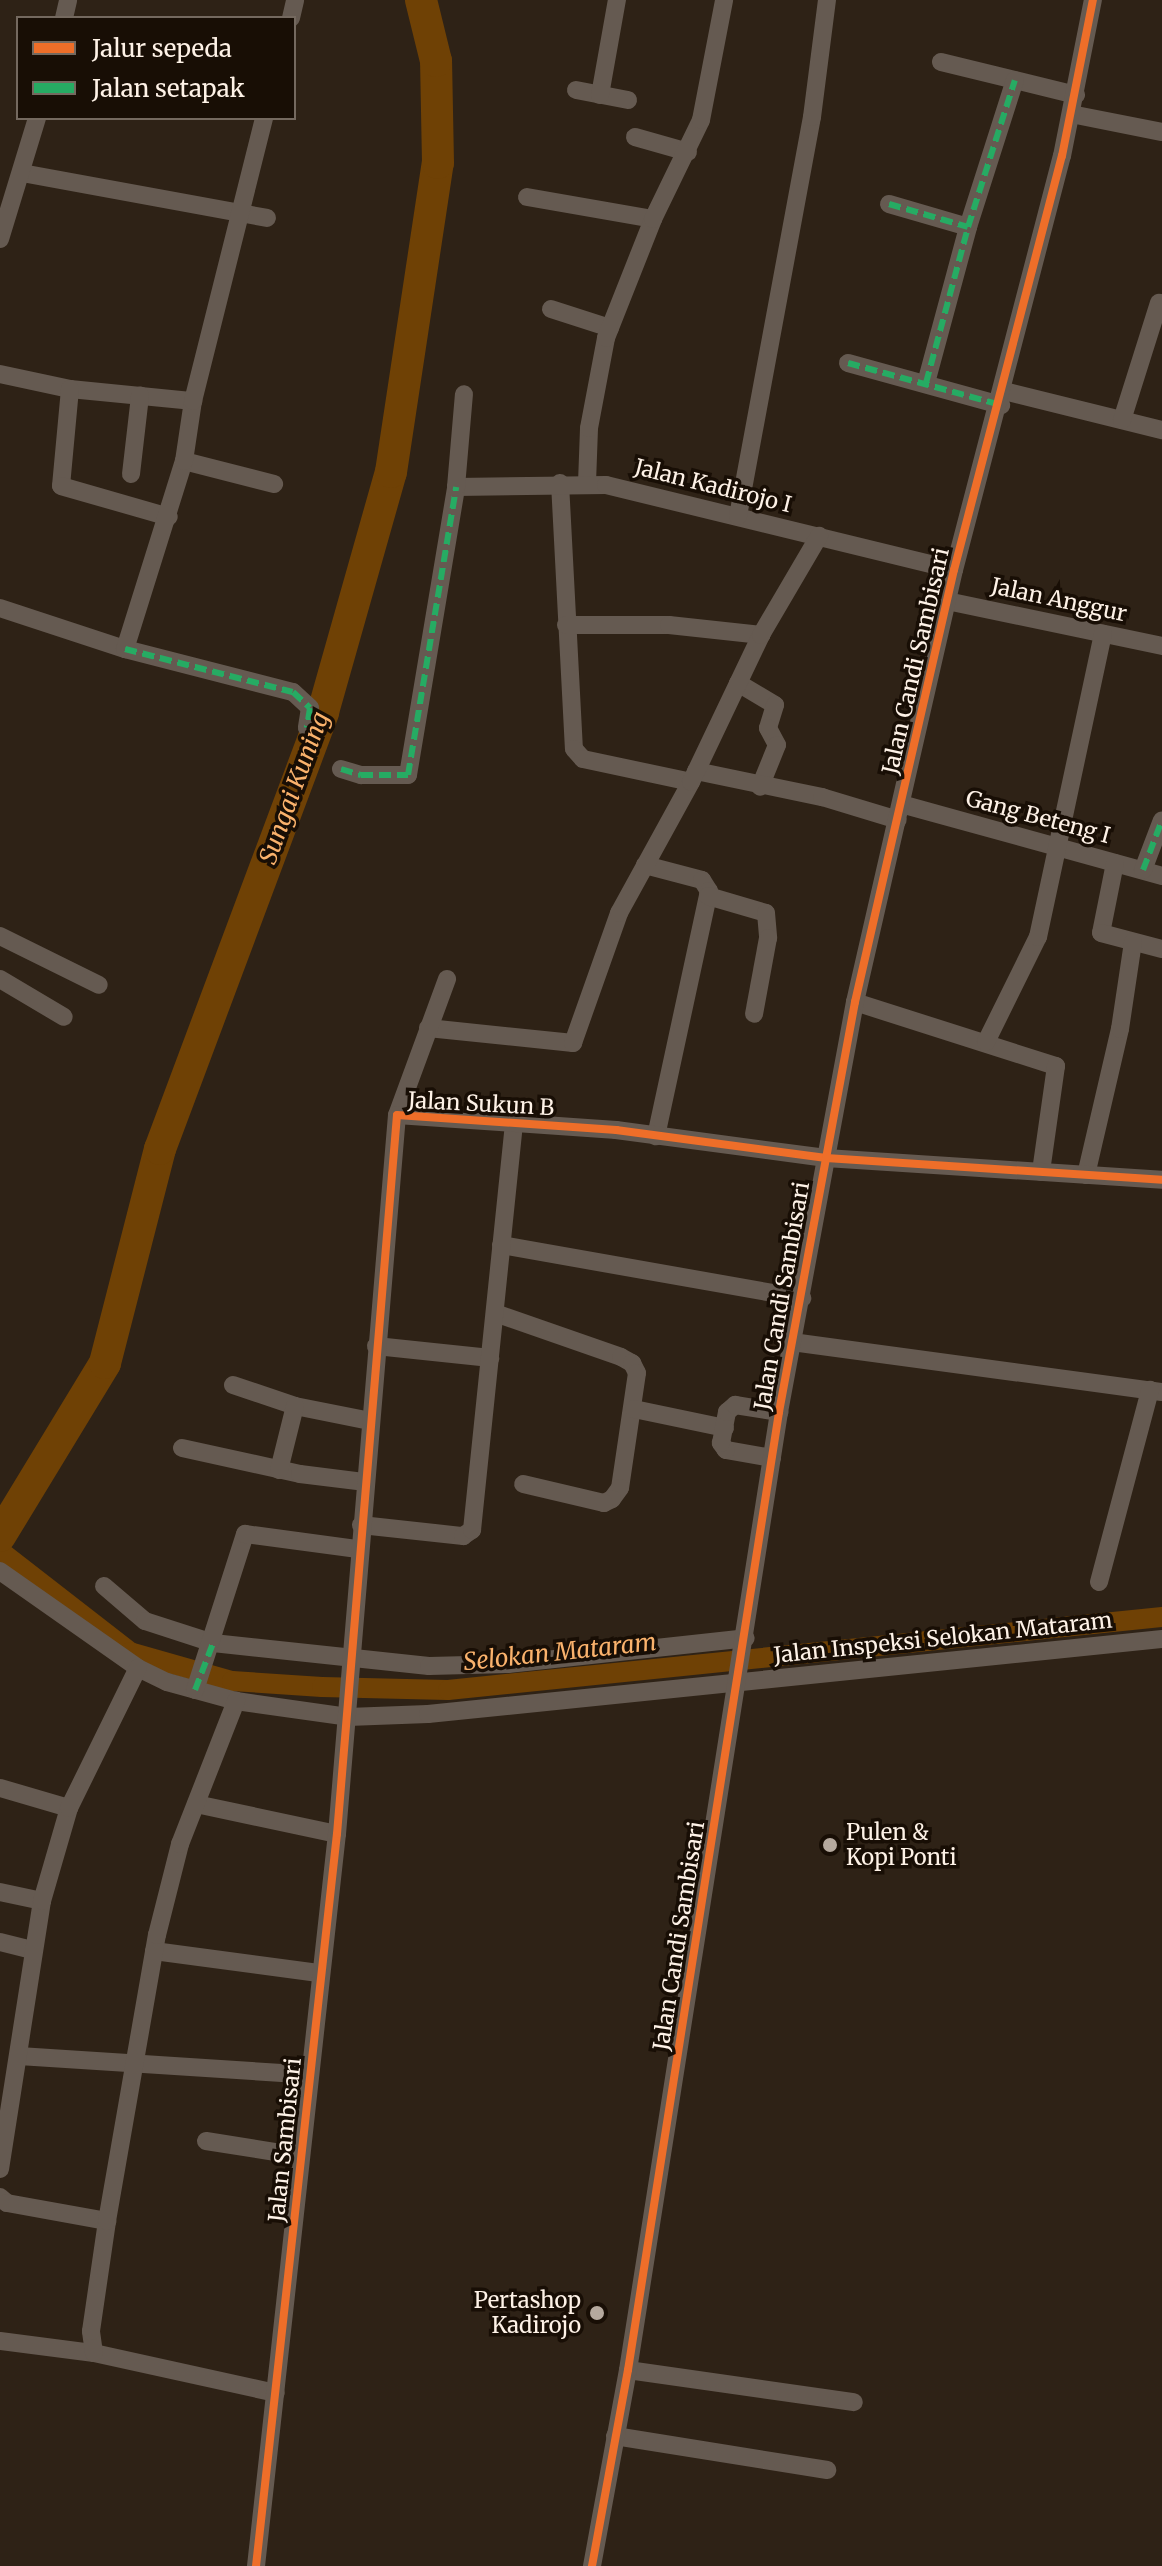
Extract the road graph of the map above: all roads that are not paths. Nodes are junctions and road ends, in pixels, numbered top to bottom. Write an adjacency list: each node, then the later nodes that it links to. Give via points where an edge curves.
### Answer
1 (617, 0): 8 (street)
2 (724, 0): 16 (street, via 711,86)
3 (827, 0): 44 (street, via 812,117)
4 (1093, 0): 9 (street, Jalan Candi Sambisari)
5 (941, 62): 6 (street)
6 (1015, 80): 9 (street); 23 (street)
7 (576, 90): 8 (street)
8 (600, 95): 10 (street)
9 (1076, 95): 11 (street, Jalan Candi Sambisari)
10 (628, 100)
11 (1071, 114): 14 (street); 34 (street, Jalan Candi Sambisari)
12 (36, 120): 17 (street)
13 (263, 120): 20 (street)
14 (1162, 132)
15 (635, 137): 16 (street)
16 (688, 152): 22 (street)
17 (22, 173): 20 (street); 24 (street)
18 (527, 197): 22 (street)
19 (889, 204): 23 (street)
20 (238, 213): 21 (street); 35 (street)
21 (267, 218)
22 (653, 219): 27 (street)
23 (968, 227): 30 (street)
24 (0, 239)
25 (1159, 303): 36 (street)
26 (551, 309): 27 (street)
27 (610, 328): 41 (street, via 589,428)
28 (848, 363): 30 (street)
29 (0, 374): 31 (street)
30 (926, 383): 34 (street)
31 (70, 389): 33 (street); 45 (street, via 61,486)
32 (464, 394): 43 (street)
33 (140, 396): 35 (street); 39 (street)
34 (1002, 398): 36 (street); 47 (street, Jalan Candi Sambisari)
35 (193, 401): 38 (street)
36 (1122, 420): 37 (street)
37 (1162, 430)
38 (184, 461): 42 (street); 45 (street)
39 (131, 474)
40 (560, 483): 41 (street, Jalan Kadirojo I); 43 (street, Jalan Kadirojo I); 50 (street)
41 (587, 483): 44 (street, Jalan Kadirojo I)
42 (274, 484)
43 (456, 487): 57 (street, via 408,775 361,775)
44 (738, 516): 46 (street, Jalan Kadirojo I)
45 (169, 517): 54 (street)
46 (819, 536): 47 (street, Jalan Kadirojo I); 52 (street)
47 (954, 570): 48 (street, Jalan Candi Sambisari)
48 (947, 601): 51 (street, Jalan Anggur); 60 (street, Jalan Candi Sambisari)
49 (0, 608): 54 (street)
50 (566, 625): 52 (street, via 669,625); 58 (street, Gang Beteng I, via 571,739 577,755)
51 (1103, 634): 53 (street, Jalan Anggur); 62 (street)
52 (761, 635): 55 (street)
53 (1162, 646)
54 (125, 649): 56 (street, via 293,692 310,708)
55 (738, 683): 58 (street); 59 (street, via 775,705 768,728 777,745)
56 (307, 728)
57 (341, 769)
58 (694, 777): 59 (street, Gang Beteng I); 64 (street)
59 (760, 787): 60 (street, Gang Beteng I)
60 (900, 812): 62 (street, Gang Beteng I); 74 (street, Jalan Candi Sambisari)
61 (1162, 820): 65 (street)
62 (1055, 844): 63 (street, Gang Beteng I); 78 (street, via 1038,937)
63 (1115, 863): 65 (street, Gang Beteng I); 69 (street, via 1101,933)
64 (645, 865): 67 (street, via 702,880); 77 (street, via 619,913 573,1043)
65 (1143, 870): 66 (street, Gang Beteng I)
66 (1162, 876)
67 (708, 896): 75 (street, via 766,913 768,938); 81 (street)
68 (0, 936): 73 (street)
69 (1133, 942): 70 (street); 84 (street, via 1120,1029)
70 (1162, 949)
71 (0, 979): 76 (street)
72 (447, 979): 77 (street)
73 (99, 985)
74 (855, 1002): 78 (street); 82 (street, Jalan Candi Sambisari)
75 (754, 1014)
76 (64, 1017)
77 (428, 1028): 79 (street)
78 (986, 1042): 83 (street, via 1058,1068)
79 (397, 1115): 80 (street, Jalan Sukun B); 90 (street, Jalan Sukun B)
80 (514, 1123): 81 (street, Jalan Sukun B); 86 (street)
81 (656, 1136): 82 (street, Jalan Sukun B)
82 (826, 1158): 83 (street, Jalan Sukun B); 87 (street, Jalan Candi Sambisari)
83 (1041, 1172): 84 (street, Jalan Sukun B)
84 (1086, 1175): 85 (street, Jalan Sukun B)
85 (1162, 1180)
86 (501, 1245): 87 (street); 88 (street)
87 (802, 1298): 89 (street, Jalan Candi Sambisari)
88 (495, 1313): 91 (street); 95 (street, via 632,1363 637,1373)
89 (792, 1342): 93 (street); 96 (street, Jalan Candi Sambisari)
90 (376, 1346): 91 (street); 97 (street, Jalan Sukun B)
91 (490, 1358): 104 (street, via 472,1530 463,1536)
92 (233, 1385): 94 (street)
93 (1156, 1391): 107 (street)
94 (295, 1406): 97 (street); 101 (street)
95 (634, 1409): 98 (street); 103 (street, via 620,1488 612,1499 604,1503)
96 (779, 1412): 98 (street, via 735,1405); 100 (street, Jalan Candi Sambisari)
97 (370, 1421): 102 (street, Jalan Sukun B)
98 (725, 1428): 100 (street, via 726,1450)
99 (182, 1448): 101 (street)
100 (772, 1458): 110 (street, Jalan Candi Sambisari)
101 (279, 1470): 102 (street)
102 (364, 1482): 104 (street, Jalan Sukun B)
103 (523, 1484)
104 (361, 1525): 105 (street, Jalan Sukun B)
105 (358, 1549): 111 (street, via 245,1534); 112 (street, Jalan Sukun B)
106 (7, 1576): 113 (street, Jalan Inspeksi Selokan Mataram)
107 (1099, 1582)
108 (104, 1586): 111 (street, via 145,1621)
109 (1162, 1639): 114 (street, Jalan Inspeksi Selokan Mataram)
110 (745, 1642): 112 (street, via 508,1664 429,1666); 114 (street, Jalan Candi Sambisari)
111 (213, 1643): 112 (street); 115 (street)
112 (349, 1655): 117 (street, Jalan Sukun B)
113 (138, 1668): 115 (street, Jalan Inspeksi Selokan Mataram); 120 (street)
114 (739, 1680): 117 (street, Jalan Inspeksi Selokan Mataram, via 428,1714); 139 (street, Jalan Candi Sambisari)
115 (197, 1687): 116 (street, Jalan Inspeksi Selokan Mataram)
116 (236, 1701): 117 (street, Jalan Inspeksi Selokan Mataram); 119 (street)
117 (348, 1710): 121 (street, Jalan Sambisari)
118 (0, 1788): 120 (street)
119 (196, 1804): 121 (street); 126 (street, via 180,1844)
120 (69, 1808): 123 (street)
121 (337, 1834): 127 (street, Jalan Sambisari)
122 (0, 1892): 123 (street)
123 (42, 1901): 125 (street)
124 (0, 1942): 125 (street)
125 (32, 1950): 128 (street)
126 (154, 1951): 127 (street); 129 (street)
127 (319, 1973): 130 (street, Jalan Sambisari)
128 (19, 2056): 129 (street); 131 (street)
129 (134, 2060): 130 (street); 136 (street)
130 (309, 2075): 133 (street, Jalan Sambisari)
131 (7, 2086): 134 (street)
132 (206, 2141): 133 (street)
133 (301, 2156): 140 (street, Jalan Sambisari)
134 (0, 2166)
135 (0, 2197): 136 (street, via 7,2203)
136 (107, 2221): 138 (street, via 91,2331)
137 (0, 2341): 138 (street)
138 (94, 2353): 140 (street)
139 (628, 2370): 141 (street); 142 (street, Jalan Candi Sambisari)
140 (276, 2393): 144 (street, Jalan Sambisari)
141 (854, 2402)
142 (615, 2436): 143 (street); 145 (street, Jalan Candi Sambisari)
143 (827, 2470)
144 (256, 2566)
145 (592, 2566)

